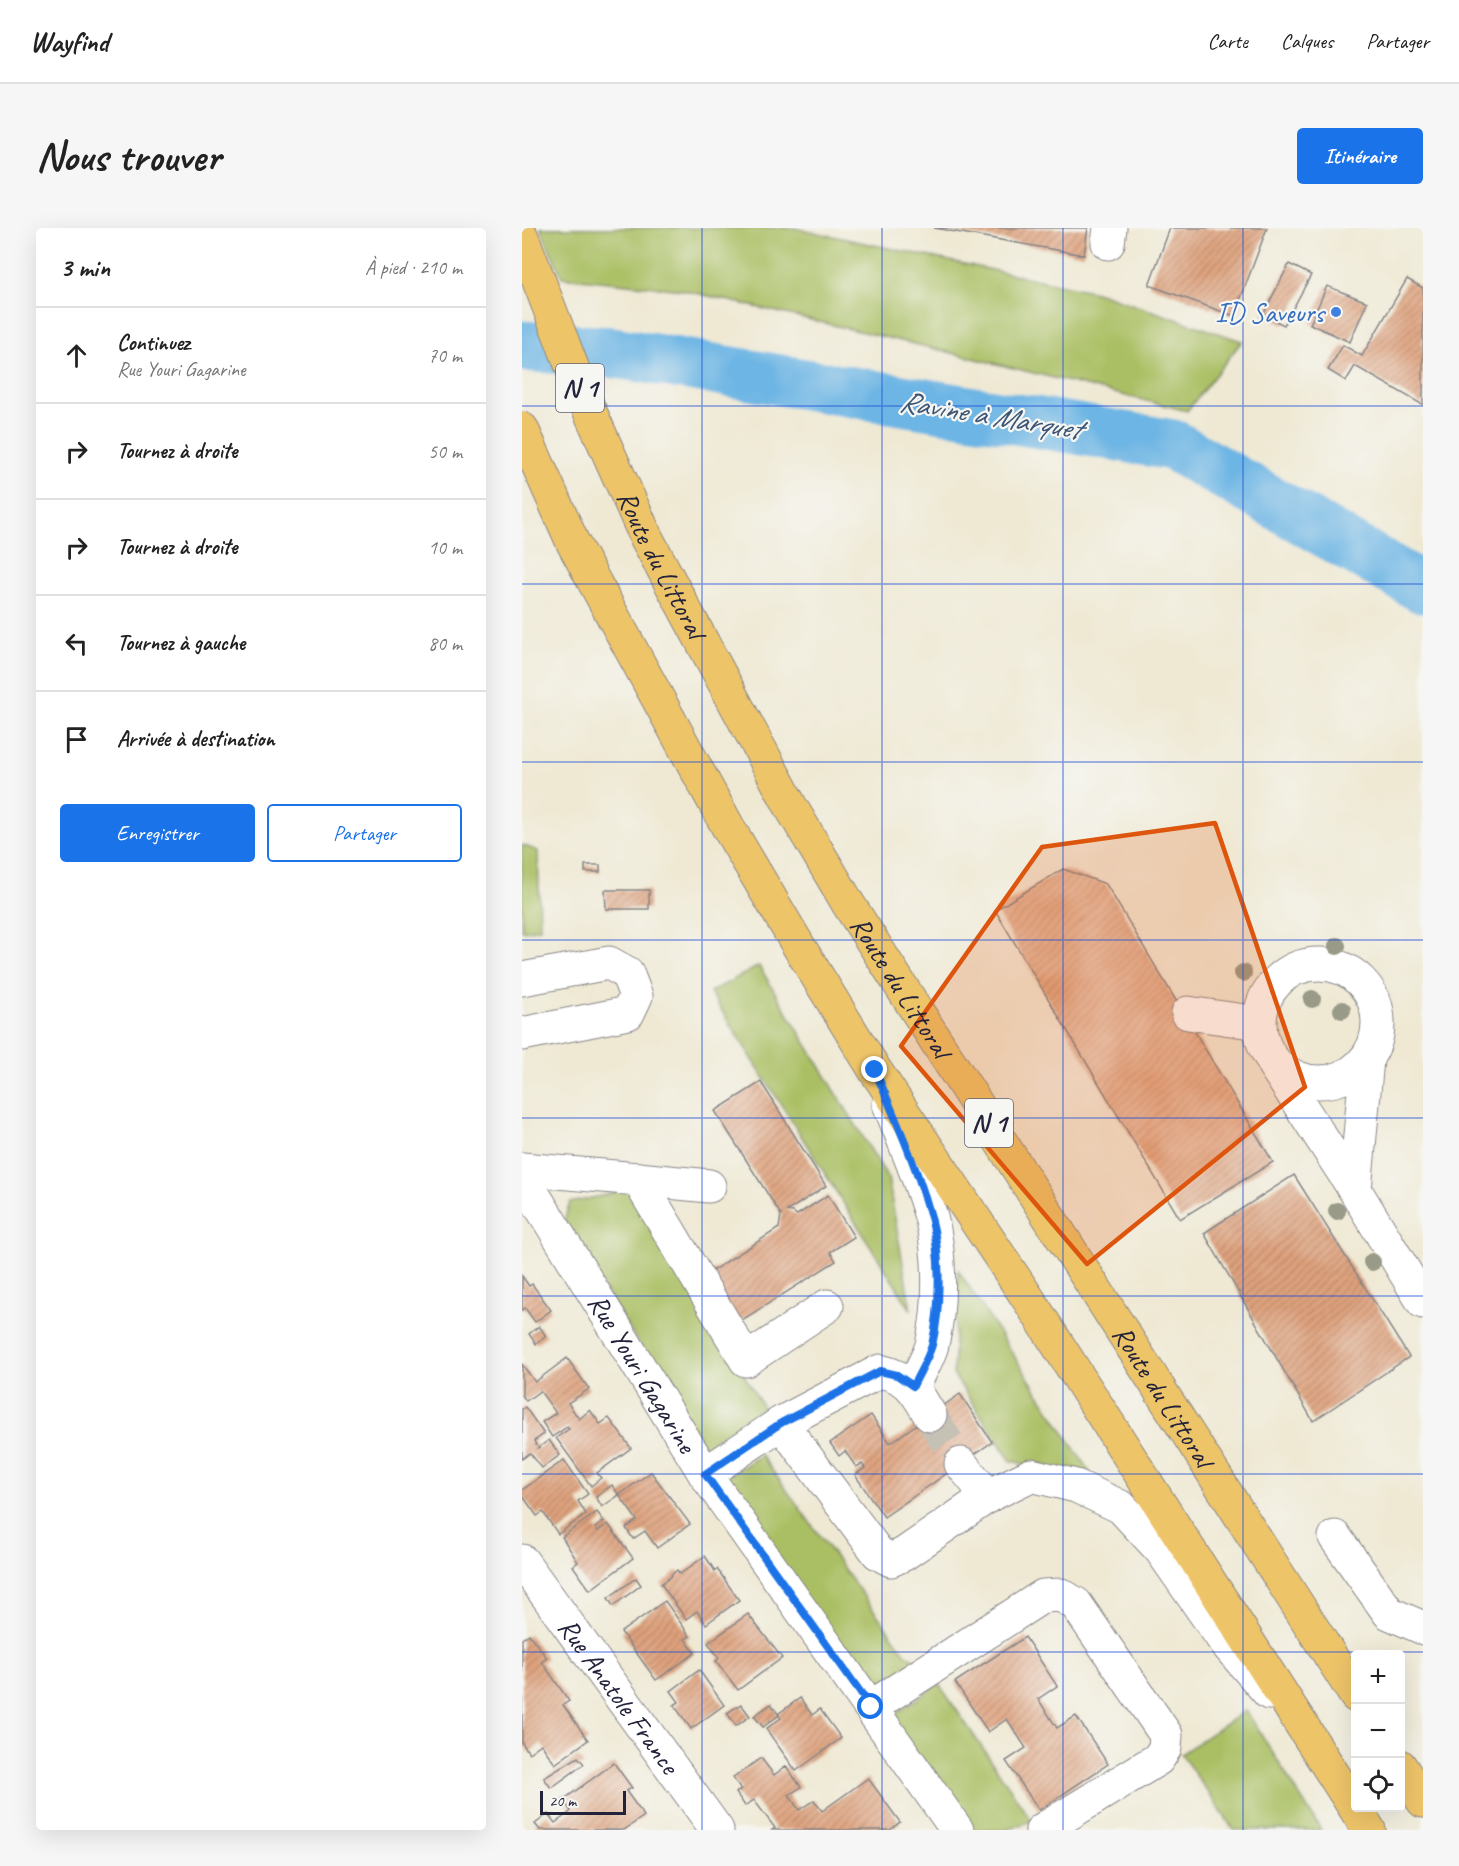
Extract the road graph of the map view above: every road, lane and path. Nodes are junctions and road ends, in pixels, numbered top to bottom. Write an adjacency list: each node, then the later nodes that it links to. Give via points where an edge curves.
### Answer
1 (522, 237): 26 (highway, Route du Littoral / N 1, via 584,398 646,537 791,807 849,904)
2 (522, 429): 9 (highway, N 1, via 573,543 728,827)
3 (522, 979): 6 (street, via 609,963 627,974 636,996 628,1013)
4 (1188, 1013): 5 (street)
5 (1259, 1023): 7 (street); 8 (street, via 1263,1003 1273,985 1288,972 1308,964 1328,964 1348,971 1364,983 1374,1000 1379,1021 1376,1041)
6 (522, 1034)
7 (1267, 1054): 8 (street, via 1296,1079 1316,1083 1335,1081 1353,1073); 14 (street)
8 (1367, 1059): 14 (street)
9 (875, 1070): 17 (street, via 931,1218 937,1263 939,1311 931,1347); 28 (highway, N 1, via 1029,1300)
10 (522, 1169): 12 (street)
11 (522, 1176): 21 (street, Rue Youri Gagarine)
12 (638, 1179): 13 (street); 16 (street, via 746,1360)
13 (709, 1186)
14 (1355, 1190): 15 (street)
15 (1423, 1302)
16 (827, 1306)
17 (913, 1386): 18 (street); 19 (street, via 897,1375 880,1371)
18 (930, 1415)
19 (781, 1423): 21 (street); 22 (street, via 878,1553 891,1560)
20 (961, 1464): 22 (street)
21 (705, 1474): 27 (street, Rue Youri Gagarine)
22 (988, 1496): 28 (street, via 1031,1475 1076,1486 1121,1507 1161,1550 1225,1642)
23 (1335, 1537): 25 (street, via 1389,1613)
24 (522, 1561): 31 (street, Rue Anatole France)
25 (1423, 1628)
26 (1351, 1688)
27 (871, 1707): 32 (street, Rue Youri Gagarine); 33 (street, via 1043,1596 1061,1595 1076,1604 1166,1735 1166,1748 1158,1759)
28 (1318, 1749): 34 (highway, N 1)
29 (1405, 1772): 30 (highway)
30 (1423, 1801)
31 (717, 1830)
32 (957, 1830)
33 (1042, 1830)
34 (1369, 1830)

